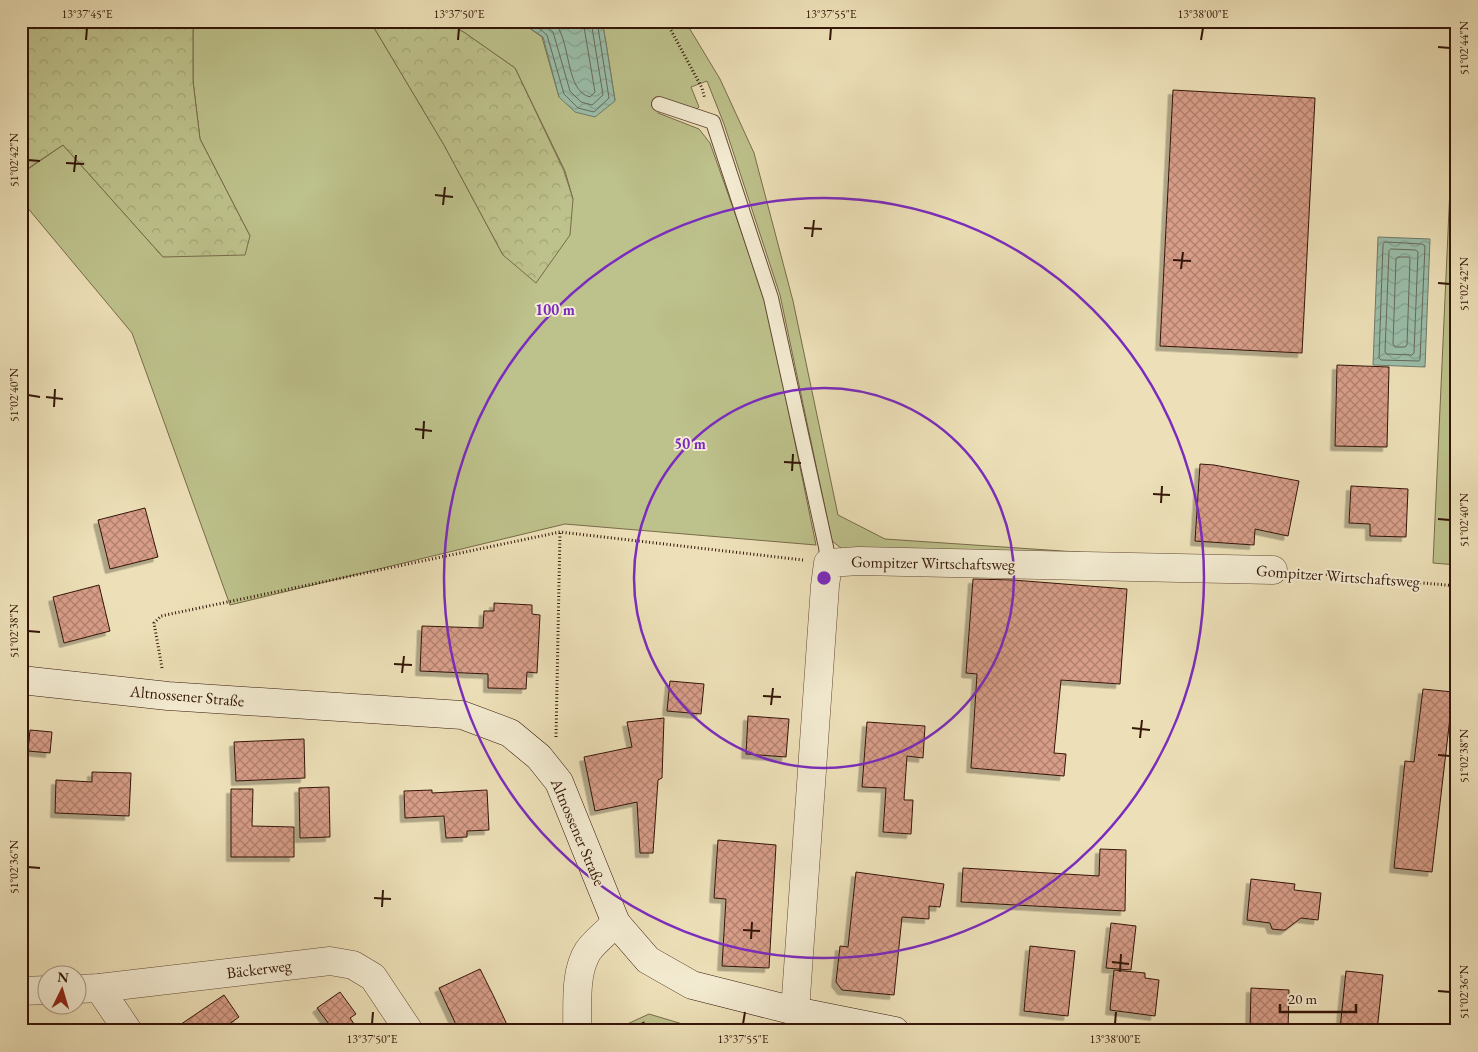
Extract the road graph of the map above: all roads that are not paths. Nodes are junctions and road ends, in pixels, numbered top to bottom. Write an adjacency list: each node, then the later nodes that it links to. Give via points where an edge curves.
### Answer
1 (659, 104): 2 (lane, via 713,122 771,298)
2 (828, 563): 3 (street, Gompitzer Wirtschaftsweg); 9 (street, Gompitzer Wirtschaftsweg)
3 (1273, 570)
4 (21, 680): 5 (street, Altnossener Straße, via 168,696 462,715 510,733 539,757 560,782)
5 (616, 923): 9 (street, Altnossener Straße, via 648,960 692,985); 12 (street, via 589,949 582,963)
6 (88, 989): 10 (street); 11 (street, Bäckerweg, via 330,961 353,965 373,977)
7 (38, 991): 8 (street)
8 (21, 992)
9 (795, 1011): 13 (street, Altnossener Straße)
10 (128, 1031)
11 (409, 1031)
12 (577, 1031)
13 (895, 1031)

